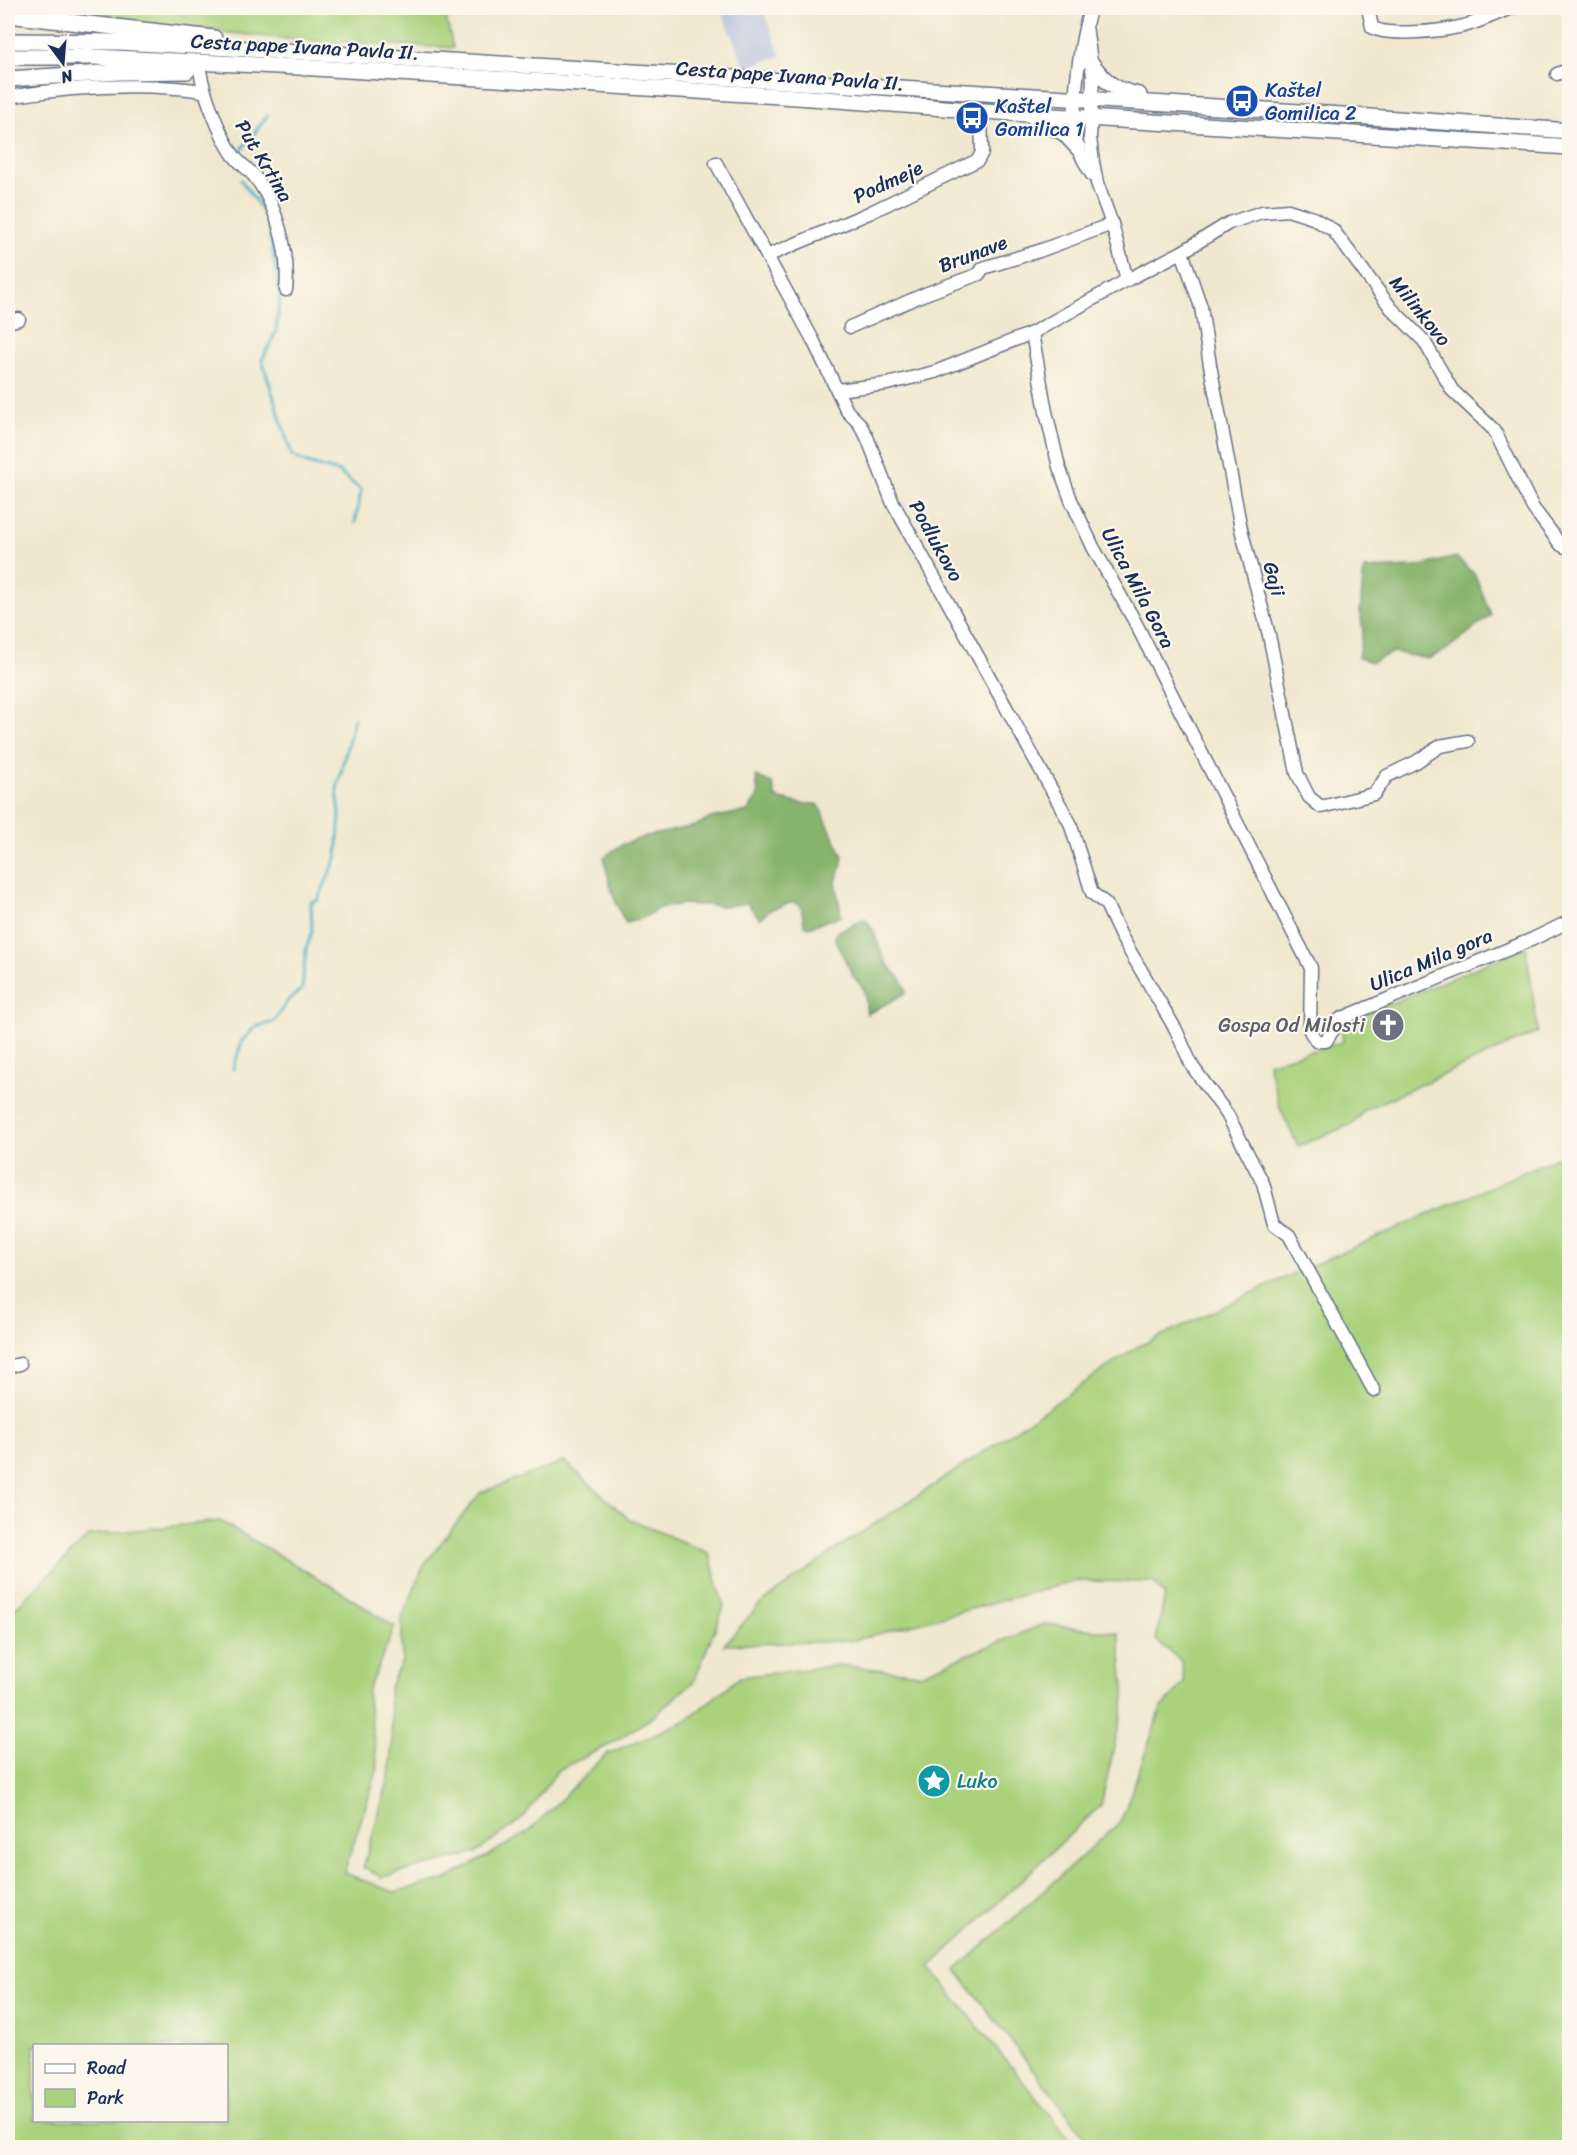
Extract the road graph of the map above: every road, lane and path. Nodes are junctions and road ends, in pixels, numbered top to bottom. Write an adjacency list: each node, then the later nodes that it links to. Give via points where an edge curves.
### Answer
1 (1091, 8): 5 (street)
2 (1368, 8): 3 (street, via 1376,30 1402,32 1460,27)
3 (1511, 8)
4 (8, 15): 7 (main road, via 257,42)
5 (1086, 27): 9 (street); 17 (street, via 1080,56)
6 (8, 41): 7 (main road, Cesta pape Ivana Pavla II., via 119,42)
7 (284, 51): 17 (main road, Cesta pape Ivana Pavla II.)
8 (8, 57): 10 (main road, Cesta pape Ivana Pavla II.)
9 (1091, 63): 17 (street); 18 (main road, via 1113,87)
10 (298, 67): 12 (main road, via 254,73); 19 (main road, Cesta pape Ivana Pavla II.)
11 (1569, 69): 13 (street)
12 (200, 71): 14 (main road); 15 (street, Put Krtina)
13 (1557, 74)
14 (8, 79)
15 (203, 91): 16 (street, via 169,86 108,87); 31 (street, Put Krtina, via 231,152 254,176 270,202 281,236 288,275)
16 (8, 97)
17 (1084, 99): 18 (main road, Cesta pape Ivana Pavla II.); 21 (street)
18 (1155, 104): 22 (main road, Cesta pape Ivana Pavla II.)
19 (981, 111): 20 (main road, Cesta pape Ivana Pavla II.); 29 (street, Podmeje, via 982,152 978,160)
20 (1024, 114): 21 (main road, Cesta pape Ivana Pavla II.); 24 (main road, via 1064,133)
21 (1084, 118): 23 (main road, Cesta pape Ivana Pavla II.); 24 (street); 26 (street)
22 (1569, 131)
23 (1569, 147)
24 (1078, 148): 26 (street)
25 (716, 163): 29 (street, Podlukovo)
26 (1097, 183): 27 (street)
27 (1112, 224): 30 (street); 32 (street, Brunave, via 983,268 979,274)
28 (1182, 252): 30 (street); 35 (street, Milinkovo, via 1229,224 1262,212 1288,210 1333,230 1390,308 1424,341 1452,390 1494,430 1533,508 1561,545); 36 (street, Gaji, via 1201,308 1241,529 1269,635 1297,773 1309,796 1321,807 1374,794 1387,776 1440,746)
29 (767, 256): 34 (street, Podlukovo)
30 (1127, 280): 33 (street)
31 (286, 290)
32 (850, 327)
33 (1032, 333): 34 (street, via 935,372 887,384); 38 (street, Ulica Mila Gora, via 1046,412 1071,500 1311,968 1310,1031)
34 (837, 390): 39 (street, Podlukovo, via 867,437 891,501 1070,823 1092,893 1106,904 1192,1065 1227,1114 1263,1183 1274,1224 1289,1235)
35 (1569, 549)
36 (1468, 741)
37 (1569, 921): 38 (street, Ulica Mila gora, via 1340,1019 1326,1041)
38 (1316, 1041)
39 (1374, 1391)

